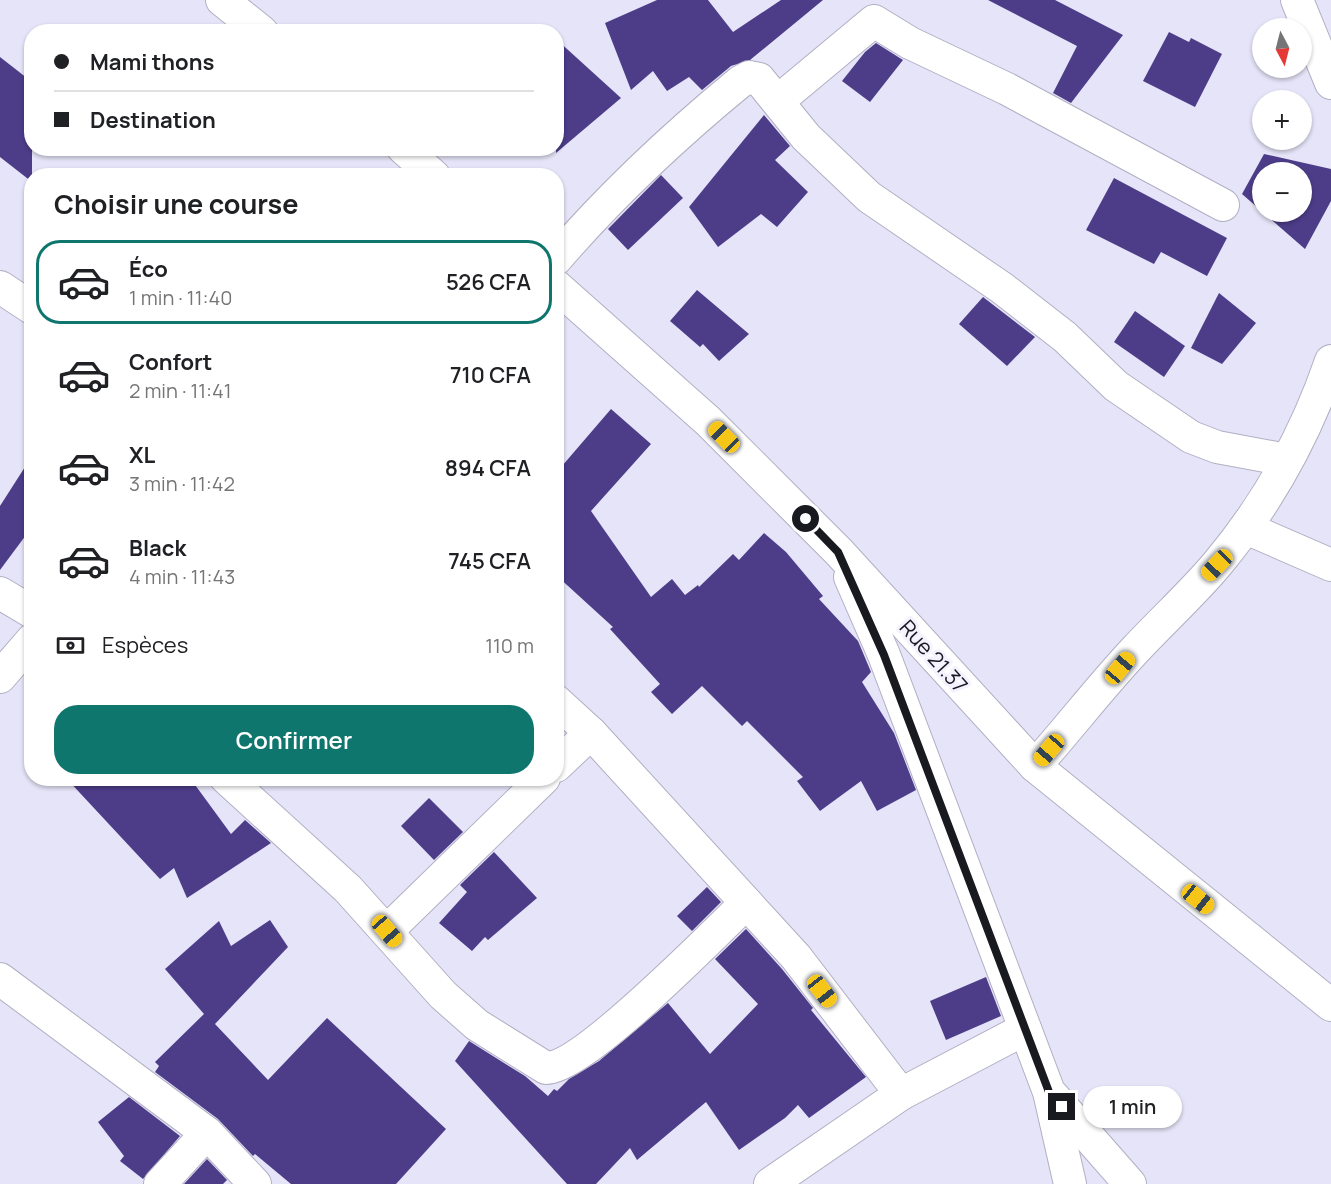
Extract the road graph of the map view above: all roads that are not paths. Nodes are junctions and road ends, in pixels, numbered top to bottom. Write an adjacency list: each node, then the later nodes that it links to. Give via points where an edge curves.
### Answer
1 (222, 0): 3 (street)
2 (1297, 0): 4 (street)
3 (257, 18)
4 (1331, 82)
5 (778, 101): 8 (street, via 874,21); 9 (street, via 759,79 749,77 740,82 655,154); 15 (street, via 806,137 869,197 1002,288 1065,337 1116,387 1191,437 1217,447)
6 (412, 156): 7 (street)
7 (425, 168)
8 (1223, 205)
9 (564, 250)
10 (0, 287): 12 (street)
11 (564, 293): 17 (street, Rue 21.37, via 708,421)
12 (24, 303)
13 (1331, 361): 14 (street)
14 (1324, 405): 15 (street)
15 (1287, 460): 16 (street)
16 (1246, 528): 18 (street); 26 (street)
17 (838, 552): 26 (street, Rue 21.37); 33 (street, via 884,655)
18 (1331, 565)
19 (0, 592): 20 (street)
20 (24, 607)
21 (24, 650): 22 (street)
22 (0, 678)
23 (564, 708): 24 (street)
24 (591, 733): 25 (street); 29 (street)
25 (564, 758)
26 (1035, 766): 32 (street, Rue 21.37)
27 (235, 786): 30 (street, via 348,889)
28 (536, 786): 30 (street)
29 (746, 903): 30 (street, via 647,997 580,1053 552,1068 538,1066 477,1025 443,994); 35 (street, via 796,957)
30 (387, 931)
31 (0, 979): 36 (street)
32 (1331, 1005)
33 (1025, 1029): 34 (street); 35 (street)
34 (1049, 1092): 40 (street); 41 (street)
35 (901, 1094): 39 (street)
36 (207, 1133): 37 (street); 38 (street)
37 (160, 1184)
38 (255, 1184)
39 (770, 1184)
40 (1070, 1184)
41 (1130, 1184)

